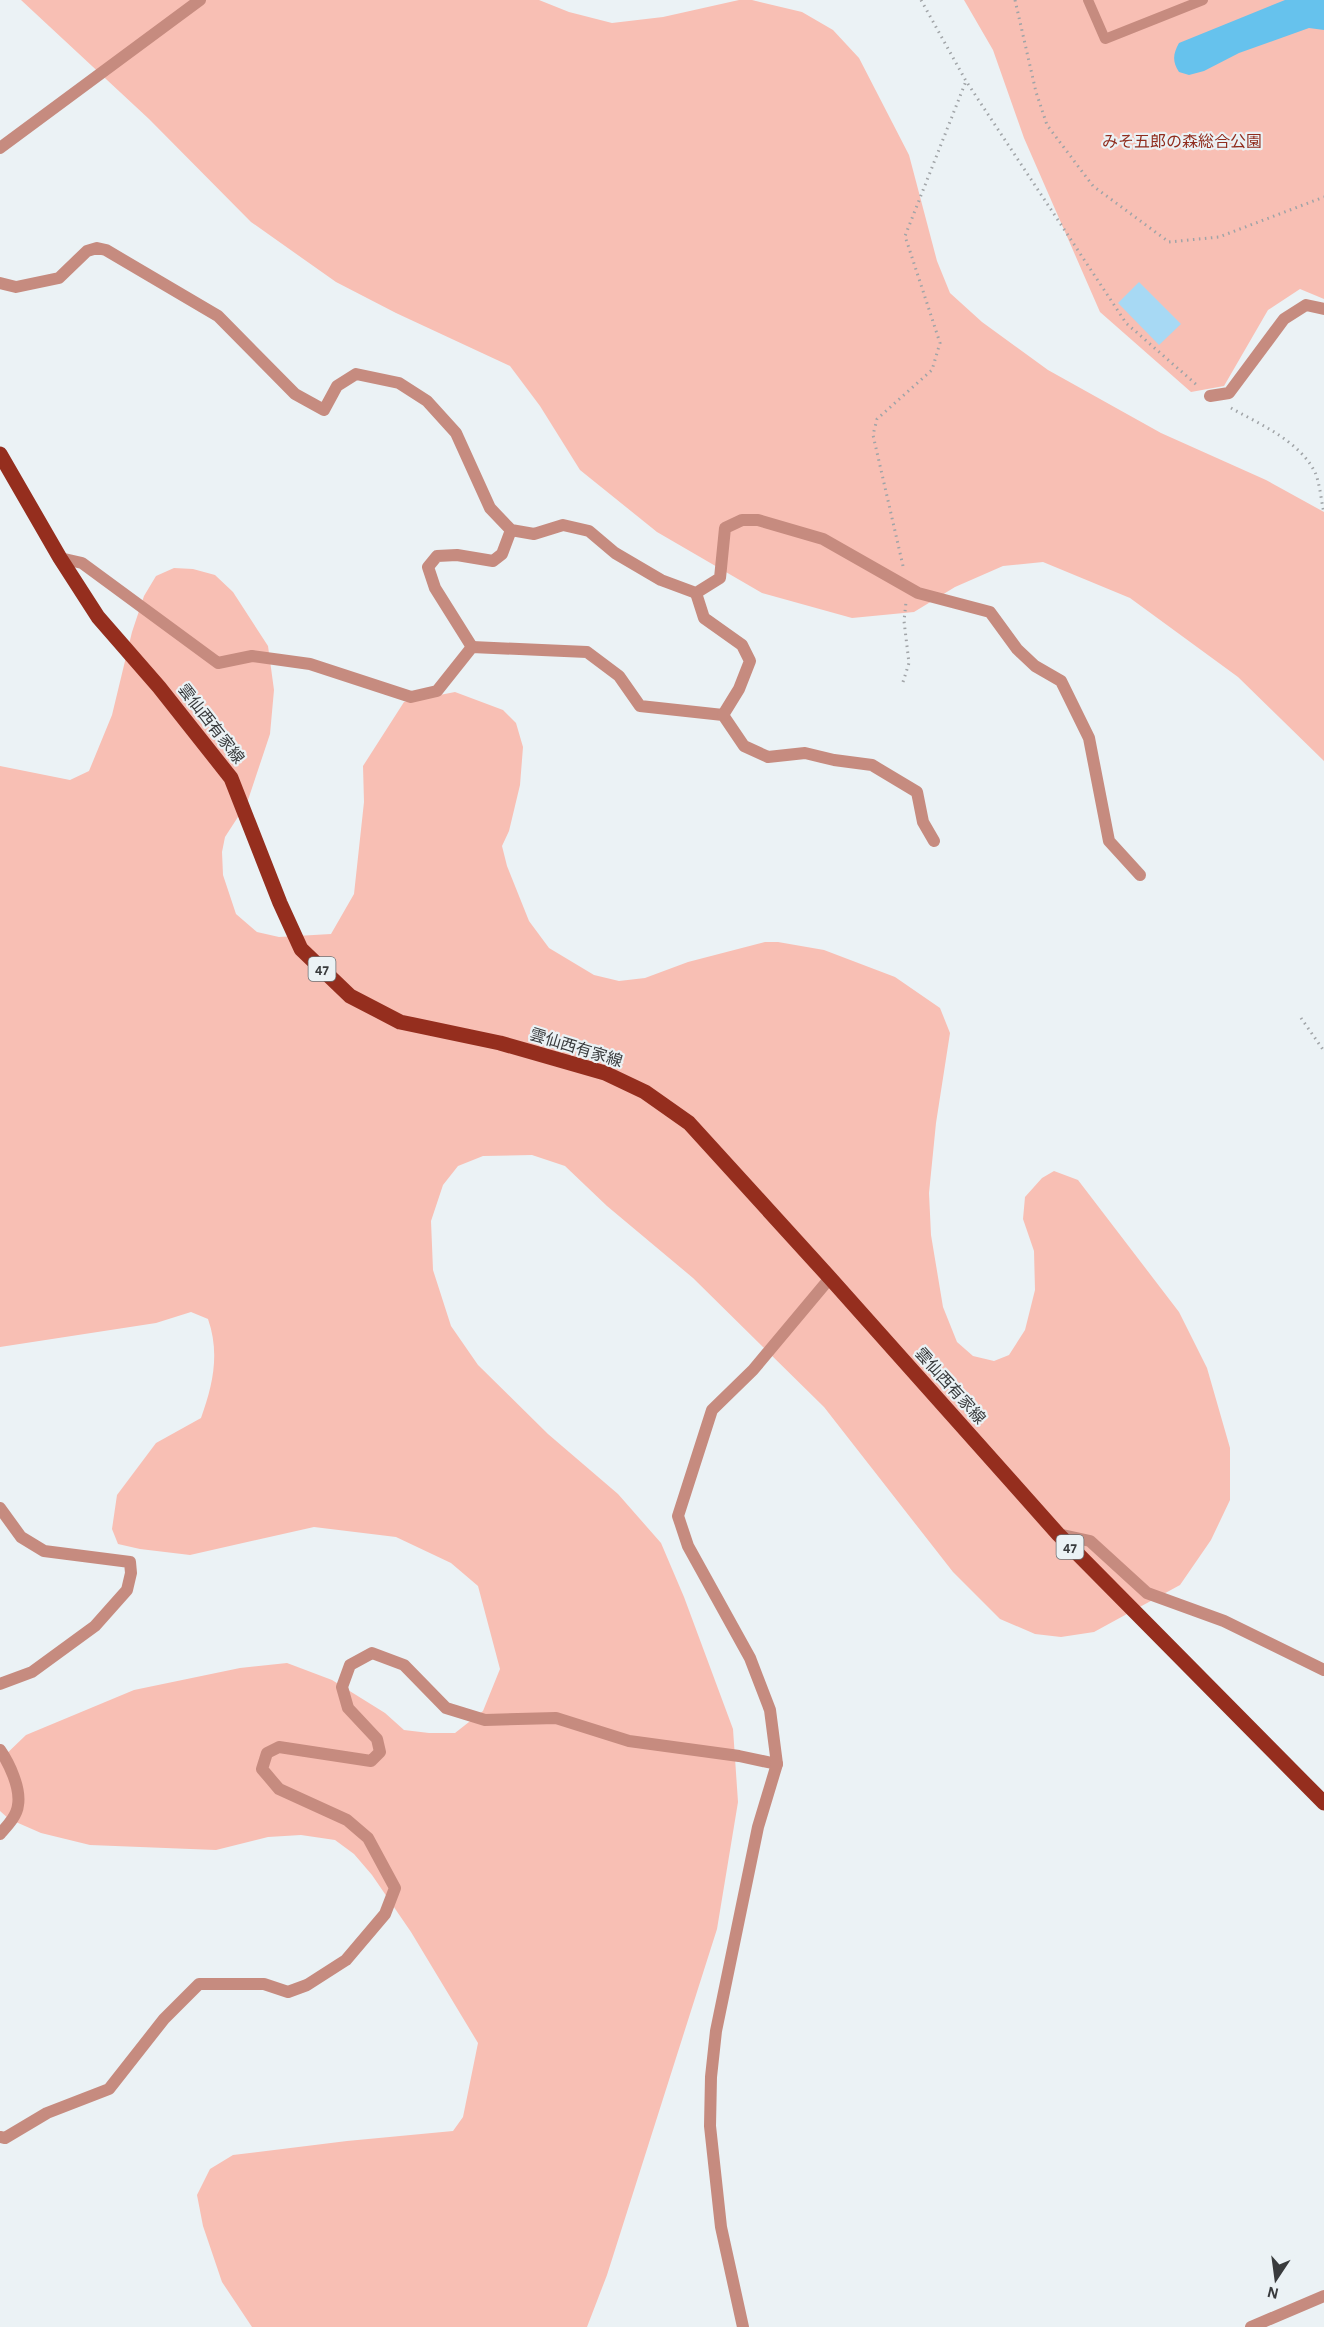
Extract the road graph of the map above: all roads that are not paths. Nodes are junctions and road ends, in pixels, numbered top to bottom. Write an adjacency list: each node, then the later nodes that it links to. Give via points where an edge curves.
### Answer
1 (200, 0): 4 (street)
2 (1088, 0): 3 (lane, via 1105,39)
3 (1203, 0)
4 (0, 148)
5 (0, 283): 9 (street, via 16,287 59,278 87,251 106,250 218,316 296,394 324,410 337,386 356,374 399,383 427,401 456,433 490,508)
6 (1324, 309): 7 (street, via 1306,305 1284,319 1229,393)
7 (1209, 396)
8 (0, 454): 10 (main road, 雲仙西有家線 / 47)
9 (511, 530): 11 (street, via 534,534 563,525 589,531 615,553 661,580); 12 (street, via 502,554 493,561 436,556 428,567 435,588)
10 (60, 558): 12 (street, via 82,563 218,663 252,656 310,664 411,696 436,691); 16 (main road, 雲仙西有家線 / 47, via 98,617 231,778 301,949 350,996 400,1022 500,1043 605,1073 645,1092 689,1123)
11 (696, 593): 13 (street, via 704,618 742,645 750,661); 15 (street, via 720,578 725,528 742,520 758,520 823,539 918,593 990,612 1017,649 1035,666 1061,681 1089,738 1108,841)
12 (472, 648): 13 (street, via 587,652 620,676 640,705)
13 (723, 715): 14 (street, via 744,747 768,757 805,753 872,765 917,792 923,822)
14 (934, 841)
15 (1140, 875)
16 (830, 1278): 18 (main road, 雲仙西有家線 / 47); 22 (street, via 753,1370 712,1410 678,1516 688,1546 750,1658 770,1710)
17 (0, 1508): 20 (street, via 21,1537 44,1551 130,1562 131,1573 127,1590 95,1626 32,1672)
18 (1058, 1534): 19 (street, via 1090,1541 1147,1593 1224,1621); 23 (main road, 雲仙西有家線 / 47)
19 (1324, 1670)
20 (0, 1684)
21 (0, 1749): 24 (street, via 12,1768 18,1804)
22 (777, 1764): 25 (street, via 629,1741 556,1718 485,1720 446,1708 404,1665 372,1653 350,1665 342,1687 348,1708 377,1738 380,1752 371,1761 279,1747 267,1754 262,1769 279,1789 347,1820 368,1838 394,1888 385,1914 346,1960 307,1985 288,1992 264,1984 199,1984 164,2019 109,2089 47,2113 5,2138); 27 (street, via 758,1827 716,2031 711,2077 710,2126 721,2227)
23 (1324, 1803)
24 (0, 1834)
25 (0, 2137)
26 (1324, 2296): 28 (street)
27 (742, 2327)
28 (1251, 2327)

